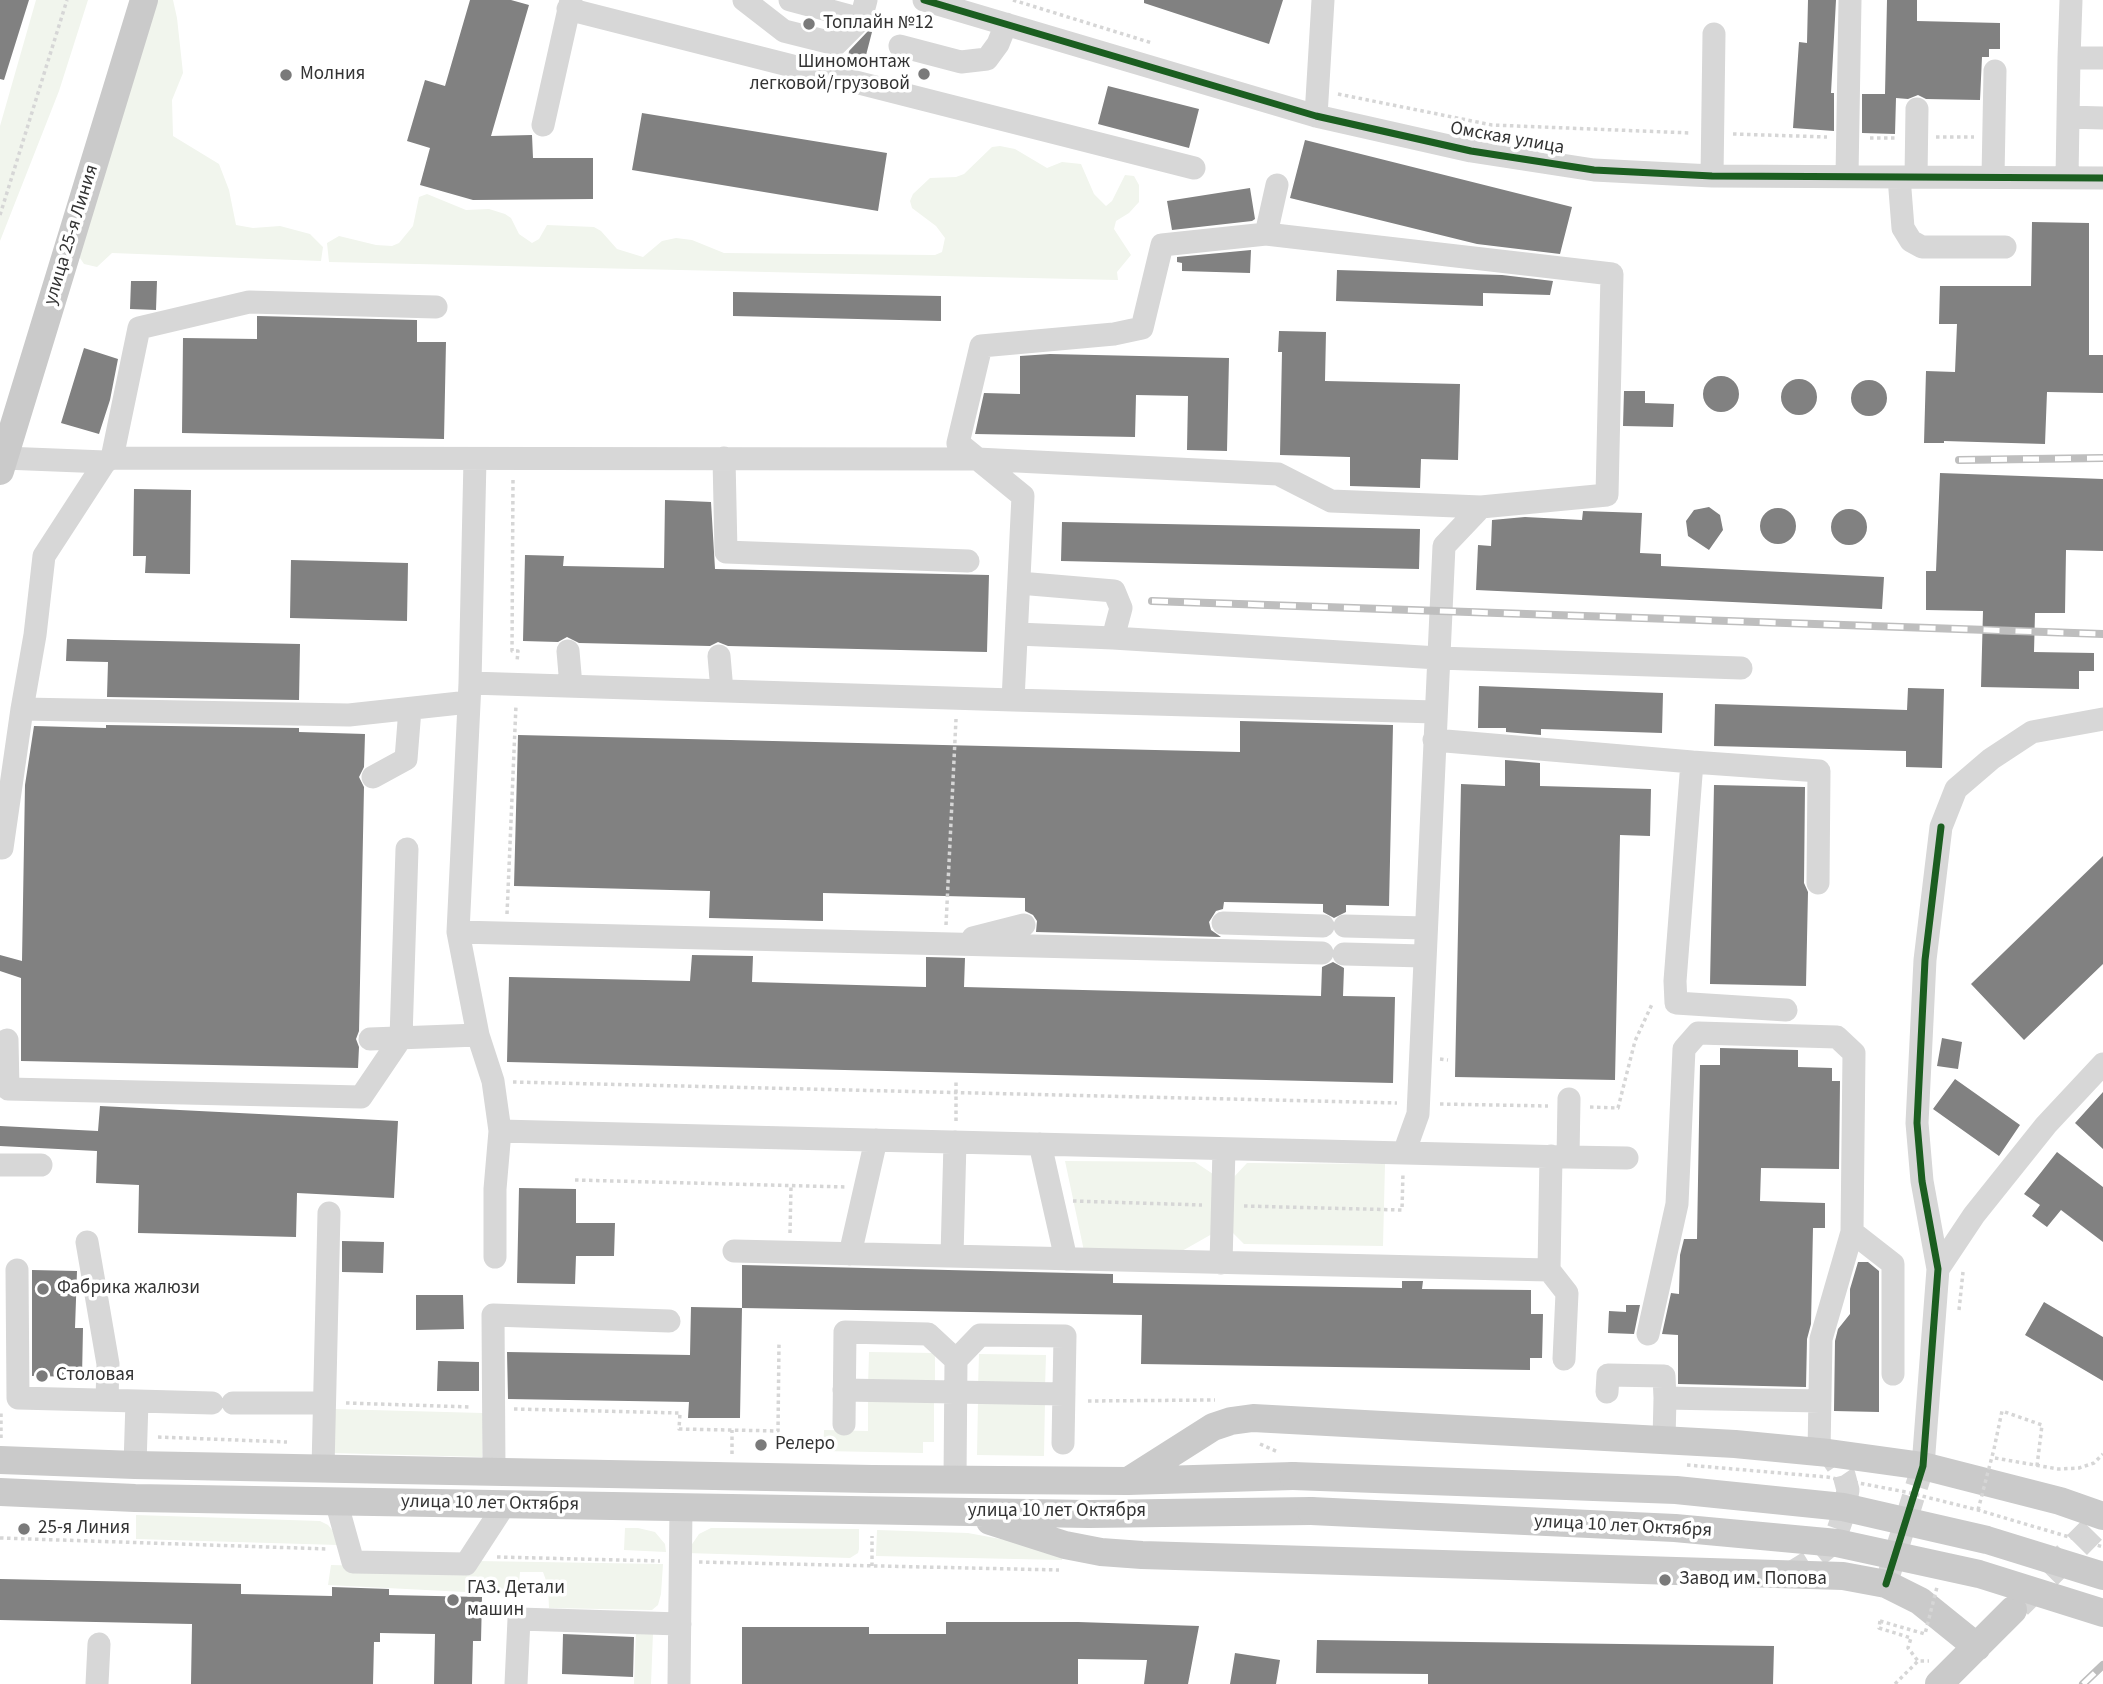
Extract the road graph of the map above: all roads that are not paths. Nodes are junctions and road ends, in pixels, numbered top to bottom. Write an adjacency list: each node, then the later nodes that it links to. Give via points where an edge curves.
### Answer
1 (144, 0): 32 (main road, улица 25-я Линия)
2 (744, 0): 9 (street, via 785,31 836,44)
3 (790, 0): 9 (street)
4 (924, 0): 10 (street, Омская улица)
5 (1323, 0): 17 (street)
6 (1850, 0): 23 (street)
7 (2071, 0): 13 (street)
8 (569, 4): 20 (street); 21 (street)
9 (864, 9)
10 (1006, 24): 12 (street, via 987,59 961,62); 17 (street, Омская улица)
11 (1714, 34): 22 (street)
12 (900, 46)
13 (2069, 58): 14 (street); 18 (street)
14 (2103, 58)
15 (1995, 71): 25 (street)
16 (1917, 108): 24 (street)
17 (1316, 116): 22 (street, Омская улица, via 1471,151 1594,170)
18 (2068, 117): 19 (street); 26 (street)
19 (2103, 118)
20 (543, 125)
21 (1194, 168)
22 (1712, 176): 23 (street, Омская улица)
23 (1847, 176): 24 (street, Омская улица)
24 (1908, 177): 25 (street, Омская улица); 30 (street, via 1903,228 1911,241 1922,247)
25 (1993, 177): 26 (street, Омская улица)
26 (2067, 177): 27 (street, Омская улица)
27 (2103, 178)
28 (1277, 185): 29 (street)
29 (1266, 234): 35 (street, via 1162,244 1142,328 981,346 958,443); 38 (street, via 1612,274 1607,495)
30 (2005, 247)
31 (436, 307): 36 (street, via 249,302 139,328)
32 (7, 421): 37 (main road, улица 25-я Линия)
33 (475, 458): 34 (street); 36 (street); 49 (street)
34 (724, 458): 35 (street); 39 (street, via 726,552)
35 (977, 459): 38 (street, via 1278,474 1331,501); 40 (street, via 1023,496)
36 (109, 460): 37 (street); 51 (street, via 44,556)
37 (2, 464)
38 (1481, 507): 45 (street, via 1444,546)
39 (968, 561)
40 (1019, 583): 41 (street); 42 (street, via 1114,591 1121,608)
41 (1017, 634): 42 (street); 50 (street)
42 (1113, 638): 45 (street)
43 (568, 651): 47 (street)
44 (719, 656): 48 (street)
45 (1438, 658): 46 (street); 53 (street)
46 (1741, 668)
47 (571, 686): 48 (street); 49 (street)
48 (722, 691): 50 (street)
49 (470, 692): 52 (street); 64 (street)
50 (1013, 700): 53 (street)
51 (22, 709): 52 (street, via 349,715); 58 (street)
52 (410, 709): 57 (street, via 407,759)
53 (1435, 712): 55 (street)
54 (2103, 719): 94 (street, via 2032,732 1991,759 1956,789 1941,827 1924,960 1917,1123)
55 (1434, 740): 56 (street); 63 (street)
56 (1692, 762): 60 (street, via 1819,771); 67 (street, via 1676,1003)
57 (373, 777)
58 (2, 848)
59 (407, 849): 69 (street)
60 (1818, 883)
61 (1223, 923): 63 (street)
62 (1024, 925): 65 (street)
63 (1426, 928): 66 (street)
64 (458, 932): 65 (street); 68 (street)
65 (946, 944): 66 (street)
66 (1424, 956): 81 (street, via 1418,1114)
67 (1786, 1010)
68 (478, 1035): 69 (street); 74 (street, via 493,1081)
69 (401, 1038): 70 (street); 71 (street, via 361,1097 8,1089)
70 (370, 1039)
71 (7, 1040)
72 (2103, 1064): 94 (street, via 2038,1135)
73 (1569, 1103): 79 (street)
74 (500, 1131): 75 (street); 90 (street)
75 (876, 1140): 76 (street); 88 (street)
76 (955, 1142): 77 (street); 89 (street)
77 (1040, 1144): 78 (street); 91 (street)
78 (1224, 1149): 81 (street); 92 (street)
79 (1559, 1157): 80 (street); 81 (street); 95 (street)
80 (1627, 1158)
81 (1403, 1163)
82 (0, 1165): 83 (street)
83 (41, 1166)
84 (329, 1213): 109 (street)
85 (1852, 1232): 97 (street, via 1854,1053 1837,1037 1698,1033 1684,1049 1687,1152); 100 (street, via 1893,1264); 108 (street, via 1821,1339)
86 (87, 1242): 106 (street, via 108,1364)
87 (734, 1251): 88 (street)
88 (850, 1254): 89 (street)
89 (952, 1256): 91 (street)
90 (495, 1258)
91 (1066, 1259): 92 (street)
92 (1222, 1263): 95 (street)
93 (17, 1269): 106 (street, via 18,1398)
94 (1938, 1269): 116 (street)
95 (1549, 1270): 98 (street, via 1567,1293)
96 (668, 1321): 118 (street, via 484,1316)
97 (1648, 1334)
98 (1564, 1359)
99 (956, 1360): 101 (street, via 928,1334 845,1332); 102 (street); 104 (street, via 980,1335 1065,1336)
100 (1893, 1374)
101 (844, 1390): 102 (street); 110 (street)
102 (956, 1392): 104 (street); 119 (street)
103 (1607, 1392): 105 (street, via 1608,1375 1664,1376)
104 (1064, 1394): 112 (street)
105 (1665, 1398): 108 (street); 111 (street)
106 (107, 1400): 107 (street)
107 (137, 1401): 109 (street); 115 (street)
108 (1820, 1401): 113 (street)
109 (324, 1403): 117 (street)
110 (844, 1424)
111 (1664, 1440): 113 (main road); 120 (main road, via 1253,1418 1213,1427)
112 (1063, 1443)
113 (1819, 1452): 116 (main road)
114 (0, 1460): 115 (main road, улица 10 лет Октября)
115 (135, 1465): 117 (main road, улица 10 лет Октября)
116 (1923, 1466): 127 (main road, via 2060,1501)
117 (323, 1468): 118 (main road, улица 10 лет Октября)
118 (494, 1471): 119 (main road, улица 10 лет Октября)
119 (955, 1479): 120 (main road, улица 10 лет Октября)
120 (1128, 1481): 129 (main road, улица 10 лет Октября, bridge, via 1293,1476 1676,1490 1843,1507 1987,1541)
121 (0, 1492): 122 (main road, улица 10 лет Октября)
122 (336, 1501): 123 (main road, улица 10 лет Октября); 123 (street, via 353,1562 453,1564 466,1564)
123 (505, 1504): 124 (main road, улица 10 лет Октября)
124 (681, 1507): 125 (main road, улица 10 лет Октября); 132 (street)
125 (964, 1512): 126 (main road, улица 10 лет Октября); 128 (main road)
126 (1089, 1514): 128 (main road, via 1086,1541); 131 (main road, улица 10 лет Октября, bridge, via 1311,1511 1675,1528 1837,1543 1979,1574)
127 (2100, 1528)
128 (1101, 1552): 134 (main road, via 1843,1576 1886,1584 1920,1601)
129 (2103, 1576)
130 (2013, 1610): 134 (main road)
131 (2103, 1613)
132 (680, 1624): 137 (street, via 519,1619); 138 (street)
133 (99, 1644): 136 (street)
134 (1977, 1647): 135 (main road)
135 (1936, 1673)
136 (97, 1684)
137 (516, 1684)
138 (679, 1684)

